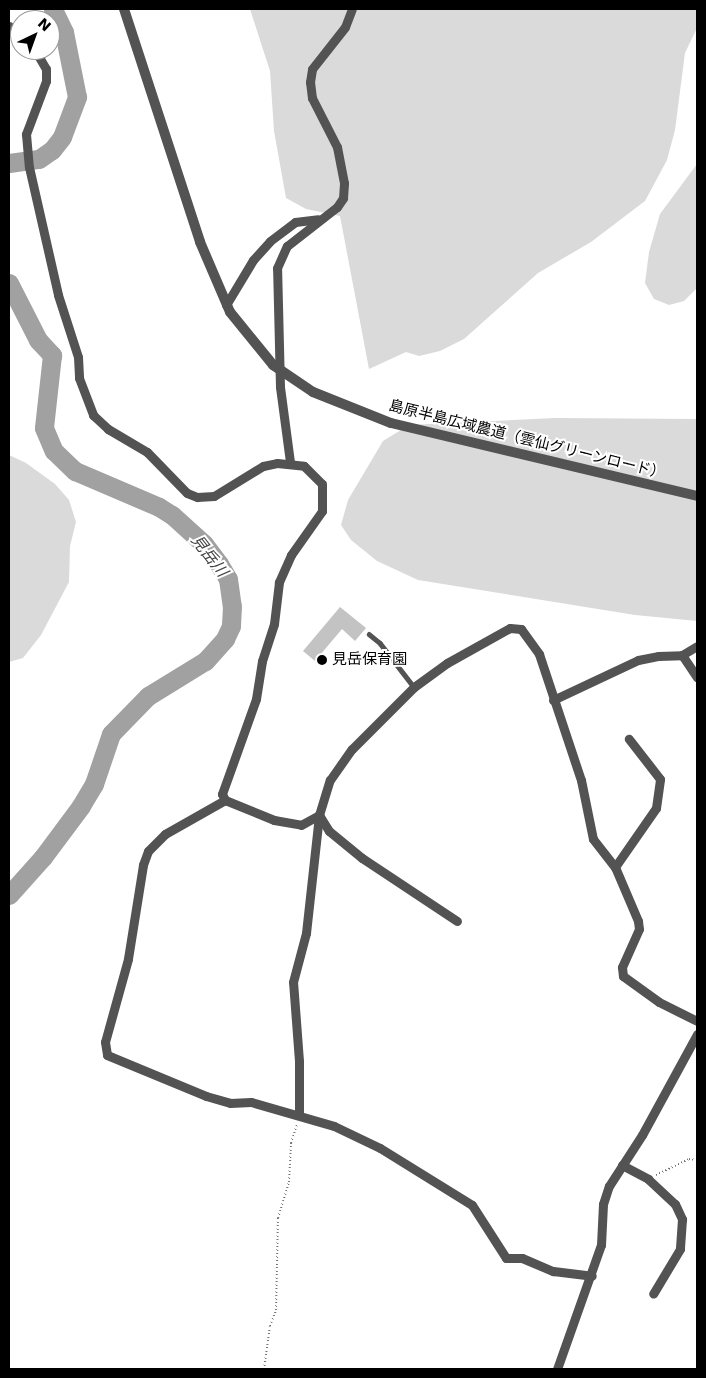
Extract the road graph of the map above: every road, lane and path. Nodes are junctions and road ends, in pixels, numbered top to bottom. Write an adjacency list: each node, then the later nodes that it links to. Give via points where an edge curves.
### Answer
1 (124, 9): 5 (street, 島原半島広域農道（雲仙グリーンロード）, via 200,242)
2 (352, 9): 4 (street, via 345,27 312,69 312,98 337,147 344,183 343,198 337,207)
3 (41, 60): 6 (street, via 46,69 46,81 26,134 29,167 56,287 78,357 79,378 93,415 108,429 147,452 187,493 197,497 214,496 263,466)
4 (318, 219): 5 (street, via 295,222 270,241 253,260); 6 (street, via 287,246 277,268 280,387)
5 (228, 308): 7 (street, 島原半島広域農道（雲仙グリーンロード）, bridge, via 273,365 314,392 350,409 435,435)
6 (290, 462): 15 (street, via 304,466 322,484 322,511 291,555 280,582 274,624 262,661 256,699 224,785 222,794)
7 (697, 496)
8 (369, 634): 12 (lane, via 380,643)
9 (697, 646): 10 (street)
10 (682, 655): 11 (street); 13 (street, via 638,660)
11 (697, 677)
12 (414, 687): 13 (street, via 446,663 516,627 527,636 539,654); 16 (street, via 352,749 330,780)
13 (553, 700): 17 (street, via 581,780 593,839)
14 (628, 739): 17 (street, via 660,779 656,808)
15 (225, 800): 16 (street, via 274,820 301,825); 21 (street, via 165,834 148,851 143,864 128,959 105,1049 112,1058 206,1096)
16 (319, 815): 18 (street, via 330,831 362,858); 21 (street, via 306,933 293,982 300,1061)
17 (615, 867): 19 (street, via 638,929 622,967 622,976 659,1002)
18 (457, 921)
19 (697, 1021)
20 (697, 1034): 23 (street, via 642,1136)
21 (299, 1114): 25 (street, via 380,1148 457,1195 482,1218 506,1258 522,1258 553,1271); 27 (path, via 291,1143 289,1182 278,1218 276,1310 270,1326)
22 (697, 1160): 24 (path, via 690,1159)
23 (622, 1165): 24 (street); 25 (street, via 603,1204 601,1246)
24 (648, 1179): 26 (street, via 676,1204 682,1219 680,1249)
25 (592, 1276): 28 (street)
26 (653, 1294)
27 (264, 1369)
28 (557, 1369)

